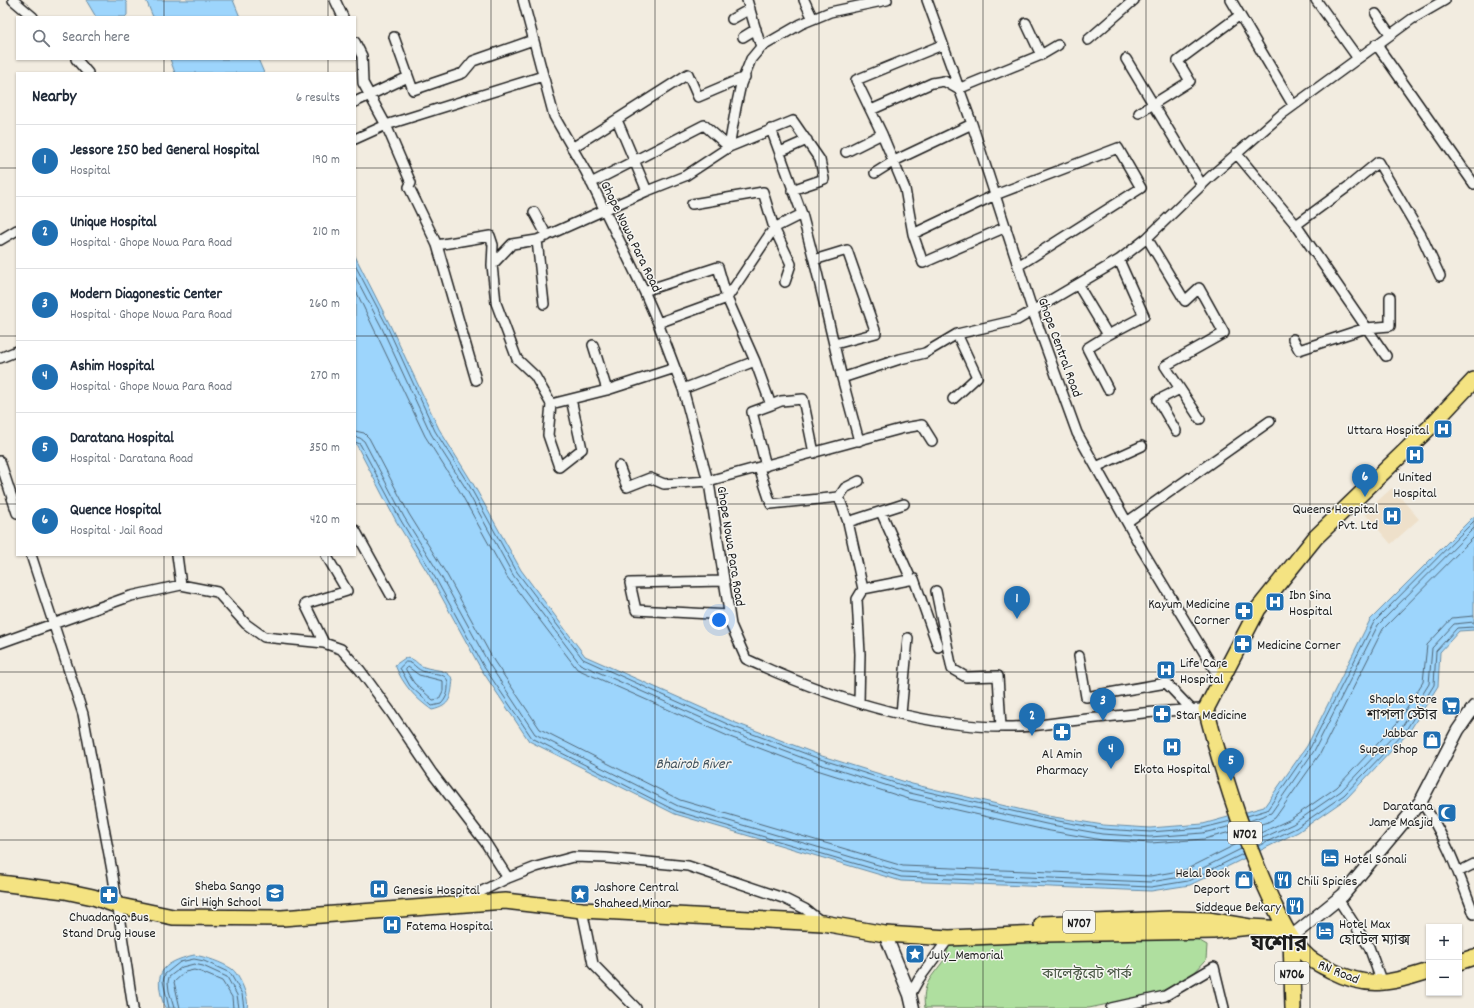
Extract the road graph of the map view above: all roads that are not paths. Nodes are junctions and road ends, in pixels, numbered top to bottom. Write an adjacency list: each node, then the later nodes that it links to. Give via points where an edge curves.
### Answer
1 (13, 0): 14 (street)
2 (335, 0): 15 (street)
3 (523, 0): 23 (street, Ghope Nowa Para Road)
4 (804, 0): 17 (street)
5 (887, 0): 17 (street, via 830,12)
6 (927, 0): 27 (street, Ghope Central Road)
7 (1134, 0): 24 (street)
8 (1231, 0): 13 (street)
9 (1316, 0): 31 (street)
10 (1445, 0): 20 (street)
11 (748, 4): 16 (street); 19 (street)
12 (1376, 14): 20 (street)
13 (1240, 15): 41 (street, via 1178,61 1190,81); 42 (street)
14 (32, 16)
15 (343, 16)
16 (732, 19)
17 (813, 19): 29 (street)
18 (1026, 23): 30 (street)
19 (756, 29): 22 (street); 29 (street)
20 (1390, 34): 26 (street)
21 (394, 37): 36 (street)
22 (743, 37)
23 (533, 40): 35 (street, Ghope Nowa Para Road); 36 (street, via 473,61 463,73 413,90)
24 (1088, 40)
25 (356, 44): 39 (street, via 362,56 362,84)
26 (1376, 44): 31 (street); 61 (street)
27 (942, 45): 38 (street, Ghope Central Road); 43 (street, via 856,80)
28 (1058, 45): 30 (street)
29 (761, 47): 37 (street, via 752,59)
30 (1040, 55): 38 (street)
31 (1357, 57): 42 (street)
32 (1126, 59): 41 (street)
33 (77, 60): 34 (street)
34 (87, 72)
35 (543, 76): 47 (street); 53 (street, Ghope Nowa Para Road, via 554,116)
36 (408, 77): 39 (street)
37 (745, 77): 45 (street, via 698,97 688,74); 52 (street, via 736,107)
38 (958, 89): 43 (street, via 944,81 932,83); 46 (street, Ghope Central Road)
39 (369, 94): 40 (street); 47 (street)
40 (356, 101)
41 (1153, 104): 44 (street); 62 (street)
42 (1293, 105): 56 (street)
43 (871, 110): 49 (street)
44 (1139, 113)
45 (617, 120): 53 (street); 57 (street)
46 (972, 124): 58 (street); 65 (street, Ghope Central Road)
47 (386, 125): 50 (street); 79 (street, via 411,183 409,187)
48 (772, 129): 51 (street, via 793,121); 52 (street); 54 (street)
49 (882, 134): 55 (street); 58 (street)
50 (356, 139)
51 (807, 140): 54 (street); 64 (street, via 820,160 824,179)
52 (730, 147): 57 (street, via 704,125); 63 (street, via 685,176)
53 (572, 148): 60 (street, Ghope Nowa Para Road)
54 (780, 152): 64 (street)
55 (846, 152)
56 (1236, 153): 62 (street); 70 (street)
57 (634, 161): 60 (street); 63 (street)
58 (894, 161): 59 (street); 74 (street, via 906,189)
59 (875, 173)
60 (591, 183): 67 (street, Ghope Nowa Para Road)
61 (1474, 184)
62 (1202, 185): 76 (street)
63 (647, 190): 67 (street)
64 (792, 190): 69 (street)
65 (995, 195): 71 (street, Ghope Central Road); 74 (street); 83 (street, via 1118,148 1141,188)
66 (692, 204): 72 (street, via 763,192)
67 (604, 210): 75 (street); 87 (street, Ghope Nowa Para Road)
68 (534, 212): 75 (street)
69 (802, 214): 72 (street); 80 (street)
70 (1296, 226): 84 (street, via 1378,162 1421,235); 93 (street)
71 (1006, 227): 74 (street, via 923,263); 83 (street, Ghope Central Road)
72 (774, 228): 85 (street, via 791,264); 89 (street)
73 (16, 231): 77 (street)
74 (913, 234)
75 (547, 236): 78 (street)
76 (1147, 238): 81 (street); 107 (street, via 1184,301 1199,288 1224,333 1165,366)
77 (0, 240)
78 (537, 240): 82 (street, via 512,244); 90 (street)
79 (437, 245): 82 (street, via 490,236 493,245); 105 (street)
80 (814, 260): 97 (street); 97 (street, via 847,250 876,333)
81 (1119, 260): 86 (street); 95 (street, via 1144,316)
82 (492, 265): 113 (street, via 496,303 517,359 535,376)
83 (1018, 266): 91 (street, Ghope Central Road)
84 (1440, 276)
85 (785, 282)
86 (1078, 285): 91 (street); 95 (street)
87 (644, 291): 89 (street, via 718,267); 92 (street, Ghope Nowa Para Road)
88 (1390, 297): 93 (street, via 1390,326)
89 (726, 298): 92 (street); 102 (street)
90 (544, 304)
91 (1033, 312): 94 (street, via 1017,320); 125 (street, Ghope Central Road, via 1077,433)
92 (658, 323): 103 (street, Ghope Nowa Para Road)
93 (1366, 328): 96 (street, via 1299,350); 100 (street)
94 (957, 334): 104 (street, via 925,353); 112 (street, via 977,377)
95 (1108, 336): 109 (street, via 1087,348)
96 (1294, 339)
97 (834, 344): 104 (street)
98 (593, 345): 110 (street)
99 (16, 350): 101 (street)
100 (1386, 356)
101 (0, 358)
102 (755, 361): 108 (street); 114 (street)
103 (675, 368): 108 (street, Ghope Nowa Para Road); 110 (street)
104 (842, 378): 118 (street)
105 (476, 380)
106 (1474, 380): 151 (highway, via 1429,428 1315,538 1258,609)
107 (1180, 388): 115 (street); 117 (street, via 1158,400)
108 (683, 389): 126 (street, Ghope Nowa Para Road)
109 (1108, 389)
110 (607, 390): 111 (street)
111 (571, 399): 113 (street); 113 (street, via 582,449 560,467 548,435)
112 (953, 399)
113 (551, 404)
114 (771, 405): 121 (street, via 781,401 803,399); 124 (street, via 752,412)
115 (1200, 419)
116 (1270, 421): 133 (street)
117 (1176, 431)
118 (859, 441): 119 (street, via 922,425); 121 (street)
119 (932, 441)
120 (1142, 446): 125 (street)
121 (814, 453): 124 (street)
122 (0, 462): 130 (street)
123 (619, 466): 126 (street, via 628,487 650,478 664,484)
124 (763, 467): 126 (street); 128 (street, via 771,504)
125 (1096, 467): 133 (street, Ghope Central Road)
126 (708, 481): 139 (street, Ghope Nowa Para Road)
127 (859, 481): 128 (street, via 845,488)
128 (839, 497): 132 (street)
129 (904, 504): 131 (street)
130 (16, 510)
131 (881, 512): 132 (street); 138 (street)
132 (848, 522): 141 (street)
133 (1127, 522): 151 (street, Ghope Central Road)
134 (356, 532): 143 (street)
135 (31, 556): 145 (street)
136 (178, 556): 140 (street)
137 (327, 556): 148 (street, via 347,591 305,604)
138 (911, 579): 141 (street); 149 (street, via 914,579)
139 (724, 581): 144 (street, Ghope Nowa Para Road); 144 (street, via 630,583 636,610)
140 (181, 585): 145 (street, via 131,596); 148 (street, via 217,592 246,624 264,636)
141 (863, 588): 152 (street, via 857,599)
142 (936, 591): 156 (street, via 952,669 966,676 998,676)
143 (391, 594)
144 (729, 615): 152 (street, Ghope Nowa Para Road, via 730,625 746,659 826,693)
145 (53, 623): 147 (street); 163 (street, via 83,714)
146 (908, 638): 155 (street)
147 (0, 643)
148 (324, 643): 160 (street, via 341,649 360,670 432,773 485,842)
149 (938, 647)
150 (1079, 656): 154 (street, via 1086,697 1166,683)
151 (1220, 679): 154 (highway)
152 (859, 702): 155 (street, Ghope Nowa Para Road)
153 (1474, 708): 157 (street, via 1458,730)
154 (1198, 709): 156 (street, Ghope Nowa Para Road, via 1131,713 1013,728); 169 (highway, N702, via 1258,869)
155 (901, 714): 156 (street, Ghope Nowa Para Road, via 949,723)
156 (1001, 727)
157 (1421, 801): 159 (street, via 1438,826); 162 (street)
158 (1474, 864): 159 (street)
159 (1458, 872): 166 (street)
160 (508, 878): 164 (street); 167 (street, via 573,857 640,860 688,866 783,898)
161 (0, 883): 163 (highway, N707, via 65,891)
162 (1338, 899): 169 (street); 176 (street, via 1369,946)
163 (116, 905): 164 (highway, N707, via 173,917 282,918); 178 (street)
164 (454, 905): 165 (highway, N707, via 506,901)
165 (582, 910): 167 (highway, N707); 179 (street, via 593,964)
166 (1474, 914)
167 (823, 922): 170 (highway, N707)
168 (1250, 927): 169 (highway, N707); 171 (highway, N707, via 1208,920 1172,919 996,925); 172 (highway, N707, via 1213,931)
169 (1288, 933): 176 (highway, RN Road, via 1307,957 1335,972 1359,981); 183 (highway, N706)
170 (885, 934): 171 (highway, N707); 177 (street)
171 (907, 935): 172 (highway, N707)
172 (949, 938): 177 (street)
173 (1474, 957): 174 (highway)
174 (1462, 961)
175 (1426, 972): 176 (highway, RN Road, via 1395,982)
176 (1382, 983)
177 (910, 995): 180 (street)
178 (133, 1008)
179 (636, 1008)
180 (913, 1008)
181 (1111, 1008): 182 (street, via 1165,996 1214,967)
182 (1224, 1008)
183 (1293, 1008)

